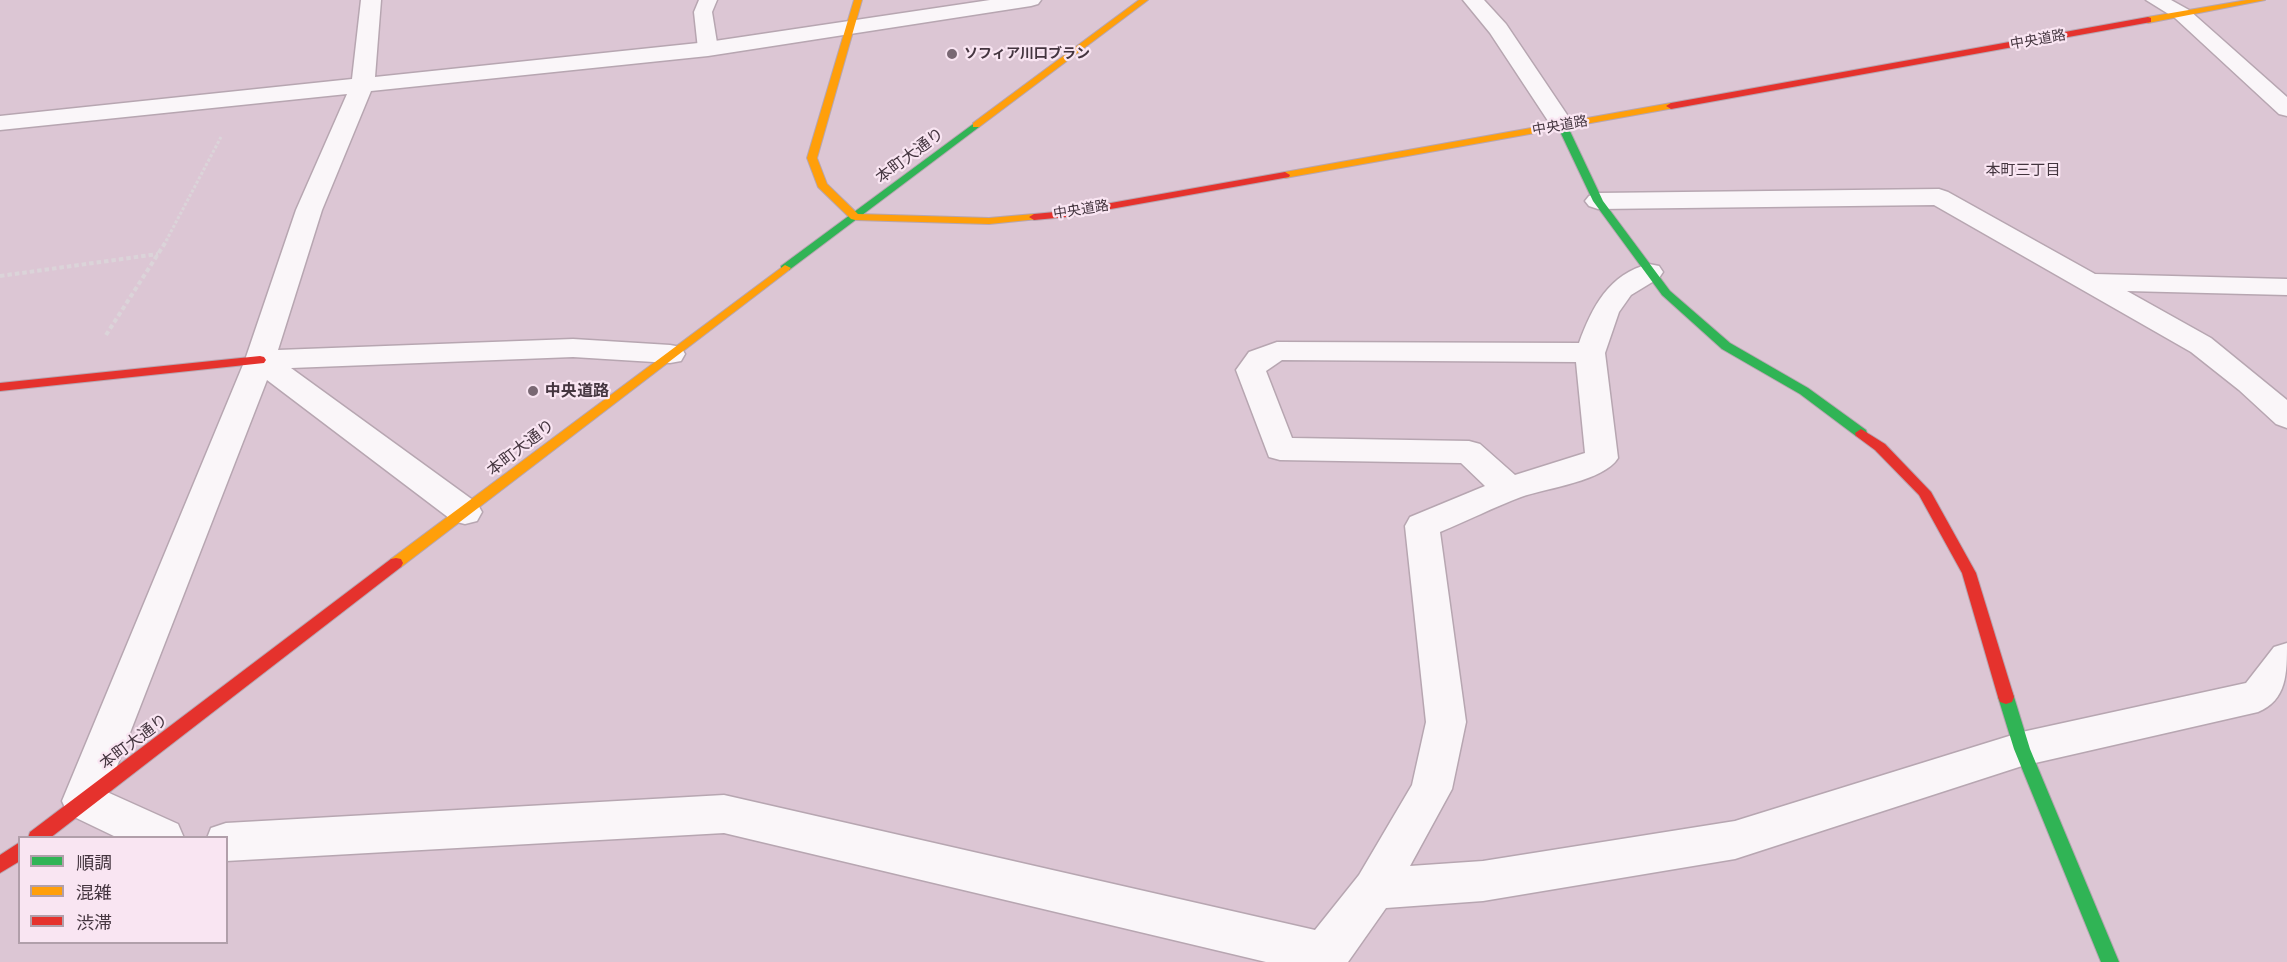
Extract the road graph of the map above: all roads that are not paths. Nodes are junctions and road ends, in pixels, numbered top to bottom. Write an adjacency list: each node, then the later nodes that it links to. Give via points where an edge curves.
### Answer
1 (371, 0): 12 (street)
2 (708, 0): 11 (lane, via 703,12)
3 (858, 0): 10 (main road)
4 (1031, 0): 10 (street)
5 (1144, 0): 17 (main road, 本町大通り)
6 (1473, 0): 15 (street, via 1498,29)
7 (2156, 0): 9 (street)
8 (2261, 0): 9 (main road, 中央道路)
9 (2182, 15): 13 (street); 15 (main road, 中央道路)
10 (849, 29): 11 (street); 17 (main road, via 812,158 822,185)
11 (708, 49): 12 (street)
12 (363, 84): 14 (street); 23 (street, via 309,210)
13 (2287, 109)
14 (0, 123)
15 (1562, 125): 16 (main road); 17 (main road, 中央道路, via 1066,214 989,221)
16 (1598, 201): 18 (main road); 19 (street, via 1939,197)
17 (855, 217): 22 (main road, 本町大通り)
18 (1649, 272): 21 (street, via 1621,290 1605,311); 29 (main road, via 1666,293 1726,346 1804,391 1880,447 1924,492 1969,573)
19 (2084, 281): 20 (street); 25 (street, via 2200,345)
20 (2287, 287)
21 (1590, 353): 26 (street, via 1602,458); 26 (street, via 1276,351 1260,359 1251,370 1281,449 1469,452)
22 (670, 354): 23 (street, via 573,348); 27 (main road, 本町大通り)
23 (260, 360): 24 (main road); 27 (street); 30 (street)
24 (0, 387)
25 (2287, 417)
26 (1509, 489): 36 (street, via 1422,526 1446,722 1432,789)
27 (465, 512): 30 (main road, 本町大通り)
28 (2287, 658): 29 (street, via 2258,696)
29 (2022, 749): 36 (street, via 1736,840 1483,881); 38 (main road)
30 (83, 801): 31 (main road, 本町大通り); 32 (street)
31 (37, 836)
32 (162, 836)
33 (228, 842): 37 (street, via 724,814)
34 (18, 852): 35 (main road)
35 (0, 865)
36 (1374, 889): 37 (street)
37 (1324, 958)
38 (2110, 962)

